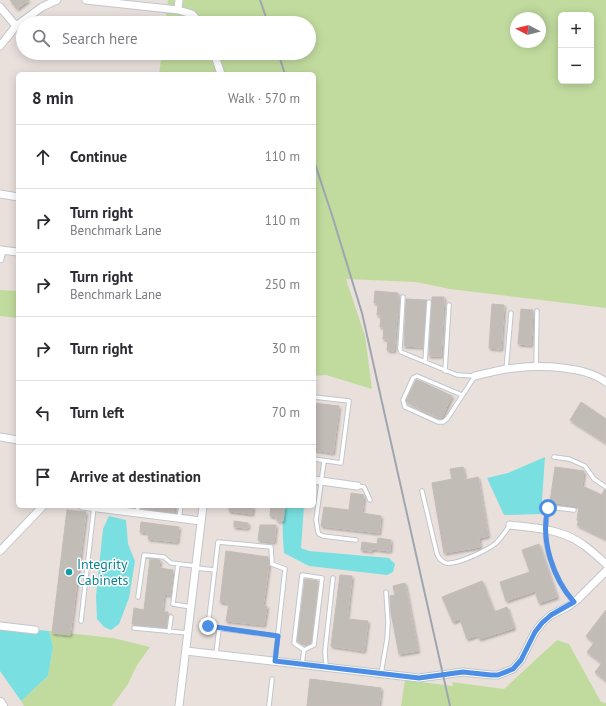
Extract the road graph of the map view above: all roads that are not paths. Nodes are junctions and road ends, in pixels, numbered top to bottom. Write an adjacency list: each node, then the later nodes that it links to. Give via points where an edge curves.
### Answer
1 (57, 0): 6 (street)
2 (86, 0): 5 (street)
3 (180, 0): 5 (street)
4 (0, 7): 8 (street)
5 (178, 10): 7 (street)
6 (30, 16)
7 (194, 16)
8 (16, 26): 9 (street)
9 (0, 46)
10 (216, 60): 11 (street)
11 (220, 72)
12 (0, 194): 13 (street)
13 (16, 197)
14 (1, 250): 15 (street); 16 (street)
15 (16, 252)
16 (0, 259)
17 (403, 297): 22 (lane, via 400,349 404,354)
18 (429, 302): 22 (lane)
19 (449, 305): 24 (lane)
20 (537, 311): 23 (lane)
21 (510, 313): 25 (lane)
22 (425, 362): 24 (lane)
23 (536, 367): 25 (street); 27 (street, via 586,372)
24 (445, 370): 26 (lane, via 457,375)
25 (506, 370): 26 (street)
26 (475, 376): 28 (lane)
27 (606, 382)
28 (462, 395): 28 (lane, via 444,422 405,407 402,400 413,378 417,376)
29 (316, 397): 34 (lane, via 349,401 341,463)
30 (0, 437): 31 (street)
31 (16, 440)
32 (554, 457): 37 (lane, via 569,459 585,466 594,479)
33 (316, 459): 34 (lane)
34 (324, 461): 35 (lane)
35 (318, 480): 36 (street); 51 (lane, via 316,520 319,534)
36 (357, 486): 39 (lane, via 364,487)
37 (606, 487)
38 (422, 491): 49 (lane, via 437,554 440,560 447,563 481,553 496,542)
39 (370, 500)
40 (41, 508): 52 (street)
41 (94, 508): 42 (street); 64 (lane)
42 (121, 508): 45 (street)
43 (181, 508): 47 (lane)
44 (203, 508): 48 (street)
45 (138, 509): 47 (street)
46 (574, 510): 50 (lane, via 549,507)
47 (180, 518): 48 (street)
48 (201, 521): 55 (street)
49 (510, 526): 50 (street)
50 (545, 530): 54 (street, via 562,534 584,545); 61 (lane, via 552,563 566,593)
51 (356, 540)
52 (0, 551)
53 (178, 564): 55 (lane); 60 (lane, via 171,563 164,557 144,555); 62 (lane, via 173,604)
54 (606, 564)
55 (196, 567): 56 (lane); 62 (street)
56 (215, 570): 67 (lane, via 208,626); 71 (lane, via 218,542 271,547 272,564 284,569)
57 (606, 571): 61 (street)
58 (334, 578): 77 (lane, via 325,651)
59 (386, 592): 78 (lane, via 388,639)
60 (138, 597)
61 (574, 602): 78 (street, via 542,623 521,660 507,672 491,675 463,672 426,678)
62 (191, 607): 70 (street)
63 (171, 617): 69 (lane)
64 (81, 621)
65 (0, 626): 68 (street)
66 (134, 628): 69 (lane)
67 (219, 628): 71 (lane); 74 (lane)
68 (35, 630)
69 (169, 632): 70 (lane)
70 (188, 634): 73 (street)
71 (278, 636): 75 (lane)
72 (304, 650): 72 (lane, via 314,645 322,578 302,575 294,643); 76 (lane)
73 (186, 651): 74 (street); 82 (street)
74 (216, 654): 75 (street)
75 (275, 661): 76 (street)
76 (302, 664): 77 (street)
77 (326, 667): 78 (street)
78 (381, 674)
79 (272, 679): 83 (lane)
80 (0, 704): 81 (main road)
81 (2, 706)
82 (179, 706)
83 (269, 706)

